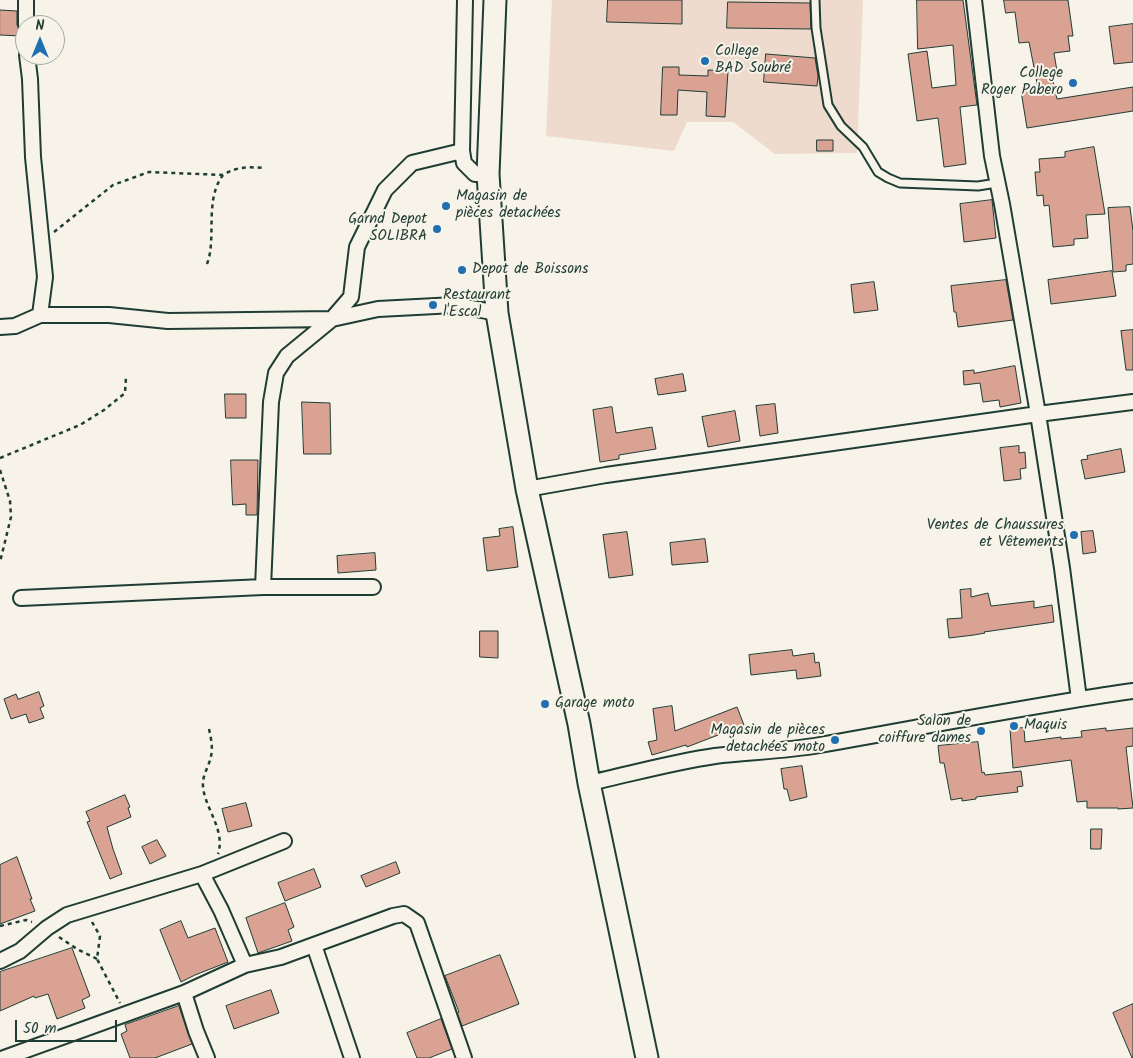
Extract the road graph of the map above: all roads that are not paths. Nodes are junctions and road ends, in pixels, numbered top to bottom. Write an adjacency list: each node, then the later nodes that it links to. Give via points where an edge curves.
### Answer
1 (26, 0): 6 (street)
2 (465, 0): 8 (street)
3 (495, 0): 9 (main road)
4 (815, 0): 10 (lane, via 828,105 841,126 863,147 878,172 900,183 978,186)
5 (974, 0): 10 (street, via 987,126)
6 (26, 15)
7 (28, 65): 12 (street, via 45,278)
8 (462, 151): 9 (street, via 464,163 475,174); 13 (street, via 412,163 385,190 357,247 351,296)
9 (488, 174): 11 (main road)
10 (997, 183): 16 (street)
11 (497, 313): 13 (street, via 456,305 378,309); 17 (main road)
12 (40, 315): 13 (street, via 109,315 168,321); 14 (street, via 15,326)
13 (332, 320): 18 (street, via 287,356 276,373 271,402)
14 (0, 327)
15 (1133, 402): 16 (street)
16 (1038, 414): 17 (street); 22 (street)
17 (527, 489): 23 (main road)
18 (263, 587): 19 (street); 20 (street)
19 (372, 587)
20 (21, 598)
21 (1133, 691): 22 (street)
22 (1079, 699): 23 (street, via 818,745 715,756)
23 (589, 783): 34 (main road)
24 (284, 842): 25 (street)
25 (202, 874): 27 (street, via 68,915 20,951); 28 (street)
26 (314, 945): 28 (street); 32 (street); 33 (street, via 393,916 404,914 417,923)
27 (0, 961)
28 (245, 965): 29 (street)
29 (184, 993): 30 (street); 31 (street)
30 (4, 1058)
31 (207, 1058)
32 (352, 1058)
33 (464, 1058)
34 (647, 1058)

